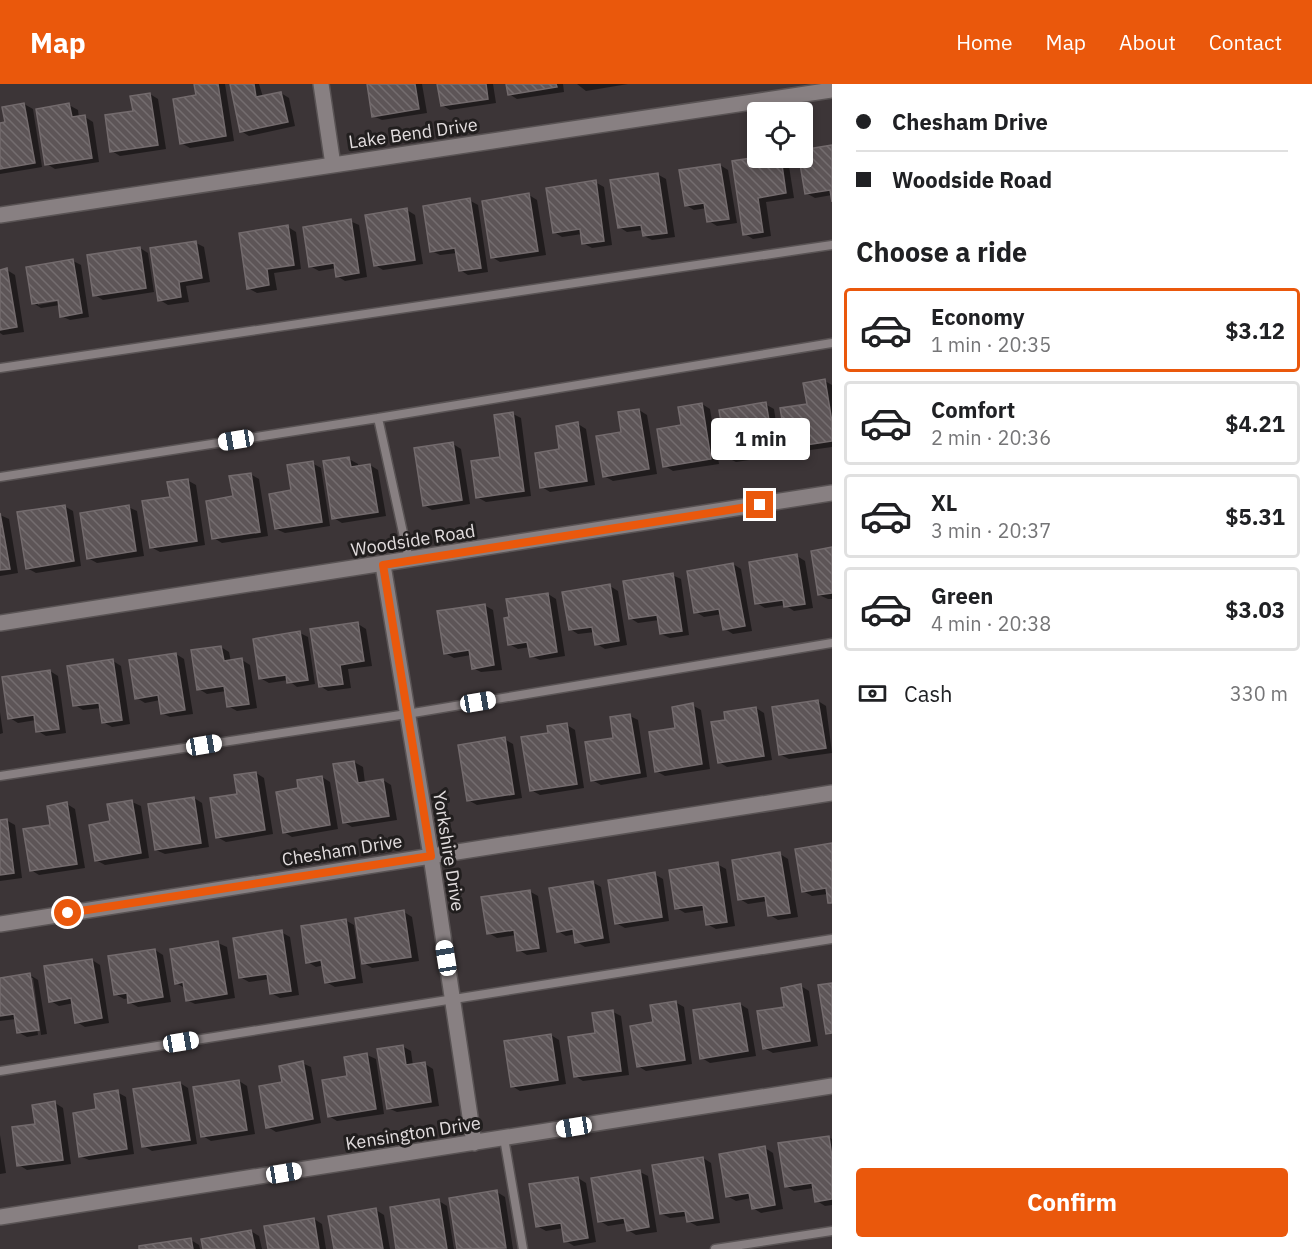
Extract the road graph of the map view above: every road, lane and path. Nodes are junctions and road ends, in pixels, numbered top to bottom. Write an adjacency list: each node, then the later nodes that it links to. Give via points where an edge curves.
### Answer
1 (321, 84): 3 (street)
2 (832, 90): 3 (street, Lake Bend Drive)
3 (333, 165): 4 (street, Lake Bend Drive)
4 (0, 215)
5 (832, 245): 7 (lane)
6 (832, 343): 8 (lane)
7 (0, 368)
8 (378, 418): 9 (lane); 11 (lane)
9 (0, 477)
10 (832, 493): 11 (street, Woodside Road)
11 (409, 561): 12 (street, Woodside Road)
12 (383, 565): 13 (street, Woodside Road); 15 (street, Yorkshire Drive)
13 (0, 623)
14 (832, 643): 15 (lane)
15 (407, 714): 16 (lane); 18 (street, Yorkshire Drive)
16 (0, 776)
17 (832, 793): 18 (street, Chesham Drive)
18 (431, 856): 19 (street, Chesham Drive); 21 (street, Yorkshire Drive)
19 (0, 924)
20 (832, 939): 21 (lane)
21 (452, 999): 22 (lane); 25 (street, Yorkshire Drive)
22 (0, 1071)
23 (832, 1086): 24 (street, Kensington Drive)
24 (504, 1138): 25 (street, Kensington Drive); 28 (lane)
25 (474, 1143): 26 (street, Kensington Drive)
26 (0, 1217)
27 (832, 1231): 29 (lane)
28 (523, 1249)
29 (715, 1249)

